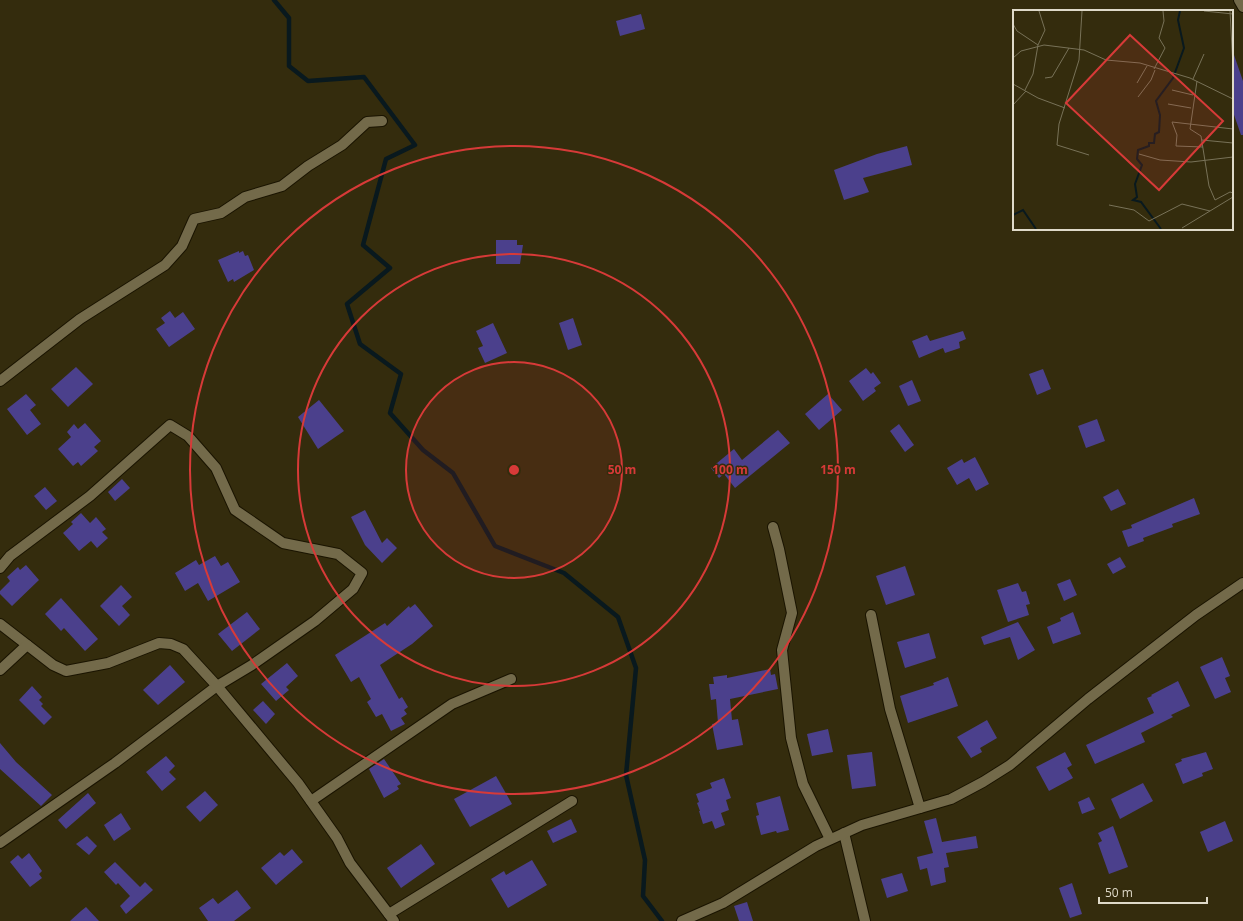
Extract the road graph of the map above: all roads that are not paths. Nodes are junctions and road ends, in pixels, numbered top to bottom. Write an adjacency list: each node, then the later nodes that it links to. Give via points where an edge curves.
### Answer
1 (1239, 0): 2 (street)
2 (1243, 7)
3 (382, 121): 4 (street, via 367,122 342,144 282,186 244,197 220,213 194,219 182,246 165,265 80,319)
4 (0, 381)
5 (773, 527): 18 (street, via 780,549 792,613 782,650 791,738 803,784)
6 (0, 568): 13 (street, via 10,556 90,496 170,425 188,436 216,468 235,510 282,543 338,554 362,573 353,589 315,621)
7 (1243, 583): 16 (street, via 1139,659 1010,765 951,799)
8 (871, 616): 16 (street, via 890,709)
9 (0, 624): 10 (street)
10 (27, 645): 11 (street); 13 (street, via 53,666 66,671 108,663 159,643 171,644 183,649)
11 (0, 670)
12 (511, 679): 14 (street, via 452,704)
13 (217, 686): 14 (street); 19 (street, via 115,763)
14 (311, 801): 20 (street, via 337,838 350,863)
15 (572, 802): 20 (street)
16 (920, 808): 17 (street)
17 (844, 833): 18 (street); 22 (street)
18 (830, 839): 21 (street, via 723,903)
19 (0, 843)
20 (391, 917)
21 (682, 921)
22 (865, 921)

